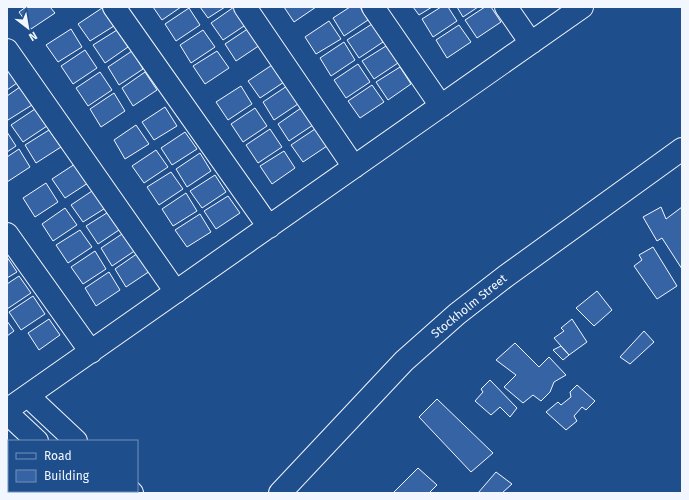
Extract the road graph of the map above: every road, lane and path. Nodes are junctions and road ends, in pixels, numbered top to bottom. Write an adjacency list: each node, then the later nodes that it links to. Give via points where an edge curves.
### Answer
1 (114, 7): 11 (street)
2 (245, 7): 10 (street)
3 (373, 7): 8 (street)
4 (506, 7): 6 (street)
5 (582, 7): 6 (street)
6 (531, 43): 8 (street)
7 (7, 50): 13 (street)
8 (441, 106): 10 (street)
9 (682, 149): 19 (street, Stockholm Street, via 457,314 404,361)
10 (354, 167): 11 (street)
11 (269, 227): 13 (street)
12 (7, 234): 14 (street)
13 (176, 292): 14 (street)
14 (91, 352): 15 (street)
15 (28, 396): 16 (street); 18 (street)
16 (7, 412): 17 (street)
17 (36, 440)
18 (75, 440)
19 (280, 493)

